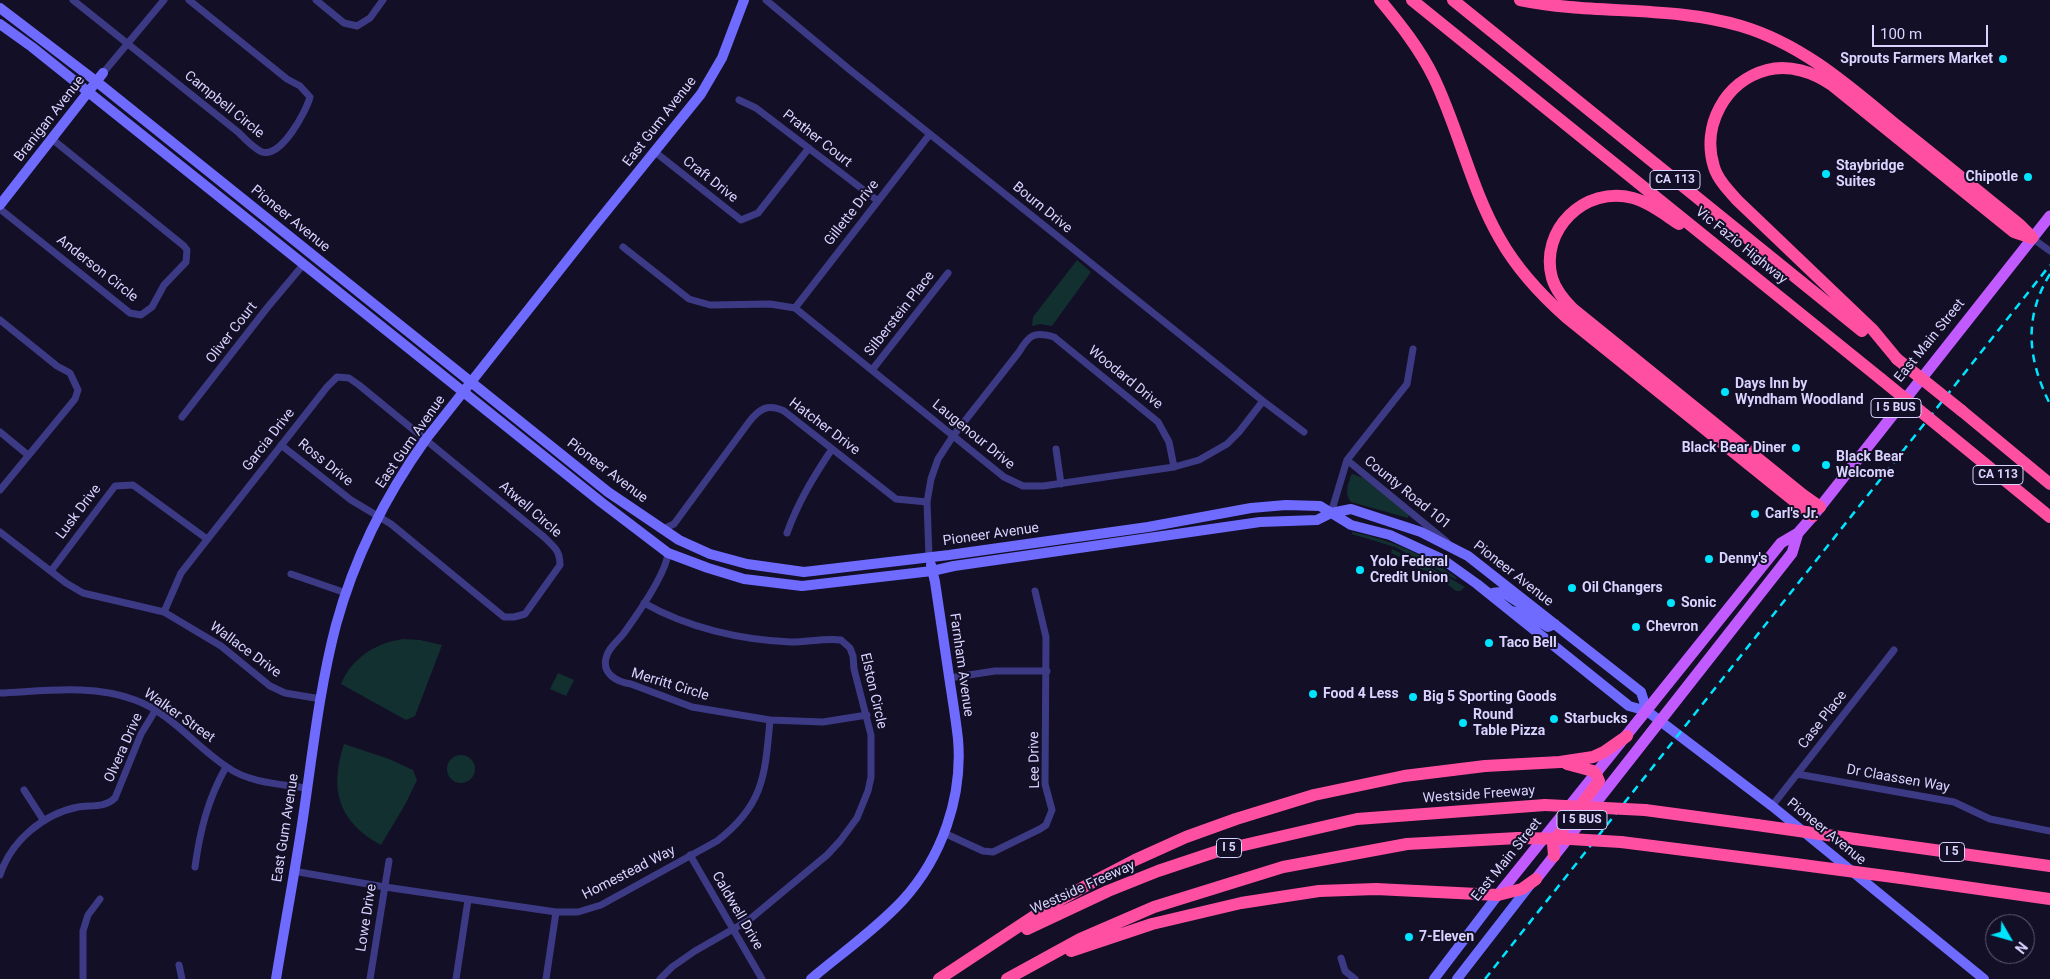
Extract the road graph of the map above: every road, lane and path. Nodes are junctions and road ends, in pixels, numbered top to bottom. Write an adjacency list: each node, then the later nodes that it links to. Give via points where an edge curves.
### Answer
1 (73, 0): 14 (street)
2 (164, 0): 14 (street)
3 (189, 0): 14 (street, Campbell Circle, via 310,97 307,108 279,148 263,152 250,144)
4 (316, 0): 5 (street, via 344,23 357,26 370,18)
5 (384, 0)
6 (744, 0): 22 (main road, East Gum Avenue, via 710,80)
7 (766, 0): 19 (street, Bourn Drive)
8 (1380, 0): 56 (highway, via 1433,76 1490,220 1533,284 1566,317)
9 (1412, 0): 29 (highway, Vic Fazio Highway / CA 113)
10 (1453, 0): 36 (highway, Vic Fazio Highway / CA 113)
11 (1520, 0): 26 (highway, via 1548,6 1681,15 1742,26 1771,37 1838,78)
12 (0, 8): 16 (main road, Pioneer Avenue)
13 (0, 24): 17 (main road, Pioneer Avenue)
14 (129, 44): 15 (street)
15 (104, 73): 16 (main road, Branigan Avenue)
16 (97, 82): 17 (main road, Branigan Avenue); 38 (main road, Pioneer Avenue)
17 (88, 93): 20 (main road, Branigan Avenue); 30 (main road, Pioneer Avenue)
18 (739, 100): 21 (street, Prather Court, via 756,108)
19 (930, 134): 23 (street, Gillette Drive); 40 (street, Bourn Drive)
20 (52, 139): 24 (main road, Branigan Avenue); 24 (street, Anderson Circle, via 184,246 186,262 164,285 147,312 136,315)
21 (808, 148): 22 (street, Craft Drive, via 758,213 741,220); 23 (street, Prather Court)
22 (655, 152): 38 (main road, East Gum Avenue)
23 (878, 201): 32 (street, Gillette Drive)
24 (0, 207)
25 (2050, 216): 26 (main road, East Main Street / I 5 BUS)
26 (2032, 238): 28 (street); 36 (highway, via 2014,232 1819,76 1802,70 1768,69 1740,83 1725,98 1712,128 1711,150 1719,177 1738,201 1873,330); 56 (main road, East Main Street / I 5 BUS)
27 (623, 247): 32 (street, via 689,300 710,305 770,304)
28 (2050, 252)
29 (1728, 254): 56 (highway, via 1646,203 1610,195 1592,199 1564,220 1554,238 1550,258 1552,278 1561,297 1573,309 1803,495); 60 (highway, Vic Fazio Highway / CA 113, bridge)
30 (303, 265): 39 (main road, Pioneer Avenue); 41 (street, Oliver Court)
31 (948, 272): 37 (street, Silberstein Place)
32 (795, 308): 37 (street, Laugenour Drive)
33 (0, 320): 49 (street, via 70,373 78,390 75,399)
34 (1033, 334): 44 (street, Farnham Avenue); 51 (street, Woodard Drive, via 1054,337 1154,418 1165,432)
35 (1413, 349): 50 (street, via 1407,384)
36 (1898, 359): 53 (highway, Vic Fazio Highway / CA 113, bridge)
37 (872, 370): 44 (street, Laugenour Drive)
38 (472, 382): 39 (main road, East Gum Avenue); 61 (main road, Pioneer Avenue, via 608,492)
39 (463, 393): 45 (main road, East Gum Avenue); 68 (main road, Pioneer Avenue)
40 (1263, 401): 43 (street, Bourn Drive); 51 (street, Laugenour Drive, via 1227,444 1199,460)
41 (182, 418)
42 (0, 432): 49 (street)
43 (1304, 432)
44 (953, 436): 52 (street, Laugenour Drive, via 1017,484 1032,487); 55 (street, Farnham Avenue, via 934,469)
45 (426, 439): 46 (street, Garcia Drive, via 349,378 337,377); 59 (main road, East Gum Avenue); 59 (street, Atwell Circle, via 554,546 560,555 560,565 525,614 504,617)
46 (281, 445): 59 (street, Ross Drive, via 351,500); 66 (street, Garcia Drive)
47 (832, 449): 55 (street, Hatcher Drive, via 896,499); 61 (street, Hatcher Drive, via 784,411 765,407 749,422 674,524); 63 (street, via 795,509)
48 (1056, 449): 52 (street)
49 (28, 455): 54 (street)
50 (1347, 460): 58 (street); 67 (street, County Road 101)
51 (1174, 467): 52 (street, Laugenour Drive)
52 (1061, 484)
53 (2050, 484)
54 (0, 490)
55 (927, 502): 69 (street, Farnham Avenue)
56 (1816, 511): 64 (main road, East Main Street / I 5 BUS)
57 (1230, 512): 58 (main road, Pioneer Avenue, via 1286,505 1320,506); 65 (main road, via 1220,520 1159,529); 69 (main road, Pioneer Avenue, via 1148,527)
58 (1331, 514): 65 (main road, Pioneer Avenue, via 1317,520 1260,522); 67 (main road, Pioneer Avenue, via 1351,509 1393,521); 76 (main road, Pioneer Avenue, via 1351,525 1390,535 1424,550)
59 (379, 516): 75 (main road, East Gum Avenue)
60 (2050, 517)
61 (663, 529): 69 (main road, Pioneer Avenue, via 710,554 747,564 804,572)
62 (0, 532): 70 (street, Wallace Drive)
63 (787, 532)
64 (1798, 533): 72 (main road, East Main Street / I 5 BUS, via 1781,543); 81 (main road, East Main Street / I 5 BUS, via 1792,554)
65 (1156, 538): 71 (main road, Pioneer Avenue)
66 (208, 539): 70 (street, Lusk Drive, via 133,484 115,486); 80 (street, Garcia Drive, via 181,573)
67 (1451, 545): 78 (main road, Pioneer Avenue, via 1486,568)
68 (668, 553): 71 (main road, Pioneer Avenue, via 744,579 802,586); 77 (street, Merritt Circle, via 667,562)
69 (929, 557): 71 (main road, Farnham Avenue)
70 (52, 571): 80 (street, Wallace Drive, via 83,593)
71 (932, 571): 85 (main road, Farnham Avenue)
72 (1759, 571): 81 (main road, via 1761,584 1749,599); 90 (main road, East Main Street / I 5 BUS)
73 (291, 574): 75 (street)
74 (1035, 591): 84 (street, Lee Drive, via 1046,637)
75 (346, 594): 88 (main road, East Gum Avenue)
76 (1490, 594): 78 (main road, via 1503,592 1521,605); 79 (main road, Pioneer Avenue)
77 (644, 603): 91 (street, Elston Circle, via 711,630 748,639 792,642 841,640 853,656); 92 (street, Merritt Circle, via 606,656 604,667 610,676 692,707)
78 (1532, 606): 82 (main road, Pioneer Avenue)
79 (1510, 611): 82 (main road, via 1529,614 1548,627); 90 (main road, Pioneer Avenue, via 1630,706)
80 (164, 612): 88 (street, Wallace Drive, via 221,646 270,686 285,694)
81 (1742, 617): 93 (main road, East Main Street / I 5 BUS)
82 (1555, 624): 90 (main road, Pioneer Avenue, via 1640,692)
83 (1894, 650): 98 (street, Case Place)
84 (1047, 671): 85 (street, via 995,671); 104 (street, Lee Drive, via 1045,784 1052,810 1046,825 993,852 982,852)
85 (949, 678): 104 (main road, Farnham Avenue, via 958,740 958,772)
86 (0, 686): 87 (street)
87 (0, 692): 89 (street, Walker Street, via 103,690 137,700)
88 (321, 699): 99 (main road, East Gum Avenue)
89 (155, 711): 96 (street, Walker Street); 102 (street, Olvera Drive, via 141,734 111,802 78,807)
90 (1647, 711): 93 (main road, Pioneer Avenue); 94 (main road, East Main Street / I 5 BUS)
91 (868, 715): 92 (street, Merritt Circle, via 824,722); 119 (street, Elston Circle, via 872,735 871,776 857,818 826,854)
92 (770, 720): 105 (street, Homestead Way, via 763,779 755,799 732,830)
93 (1661, 721): 101 (main road, Pioneer Avenue); 106 (main road, East Main Street / I 5 BUS)
94 (1627, 736): 95 (highway, via 1599,755); 97 (main road, East Main Street / I 5 BUS)
95 (1560, 762): 97 (highway); 132 (highway, via 1485,766 1404,776 1314,795 1236,819 1178,840 1091,883)
96 (226, 767): 99 (street, Walker Street, via 254,779); 109 (street, via 202,822)
97 (1596, 774): 106 (highway, via 1598,784 1556,838); 114 (main road, East Main Street)
98 (1797, 774): 101 (street, Case Place); 103 (street, Dr Claassen Way, via 1954,802 1990,819)
99 (307, 788): 110 (main road, East Gum Avenue)
100 (24, 790): 102 (street)
101 (1772, 806): 137 (main road, Pioneer Avenue)
102 (44, 821): 111 (street, Olvera Drive, via 20,841)
103 (2050, 831)
104 (944, 833): 131 (main road, Farnham Avenue, via 926,869 903,899)
105 (690, 855): 118 (street, Homestead Way, via 600,905 578,912); 119 (street, Caldwell Drive)
106 (1554, 856): 112 (main road, East Main Street / I 5 BUS)
107 (389, 861): 113 (street, Lowe Drive)
108 (2050, 866): 132 (highway, Westside Freeway / I 5, bridge, via 1646,810 1545,805 1358,819 1218,850 1158,871 1066,910)
109 (195, 867)
110 (294, 871): 113 (street, Homestead Way); 125 (main road, East Gum Avenue)
111 (0, 875)
112 (1536, 879): 114 (highway, via 1522,889); 136 (main road, East Main Street)
113 (385, 887): 117 (street, Homestead Way); 126 (street, Lowe Drive)
114 (1498, 895): 121 (highway, via 1376,889 1319,891 1241,903 1152,924); 135 (main road, East Main Street)
115 (100, 899): 123 (street, via 88,915 83,931)
116 (2050, 899): 121 (highway, bridge, via 1620,842 1518,838 1407,844 1283,867 1154,906)
117 (468, 900): 118 (street, Homestead Way); 127 (street)
118 (556, 912): 128 (street)
119 (733, 931): 129 (street, Elston Circle, via 696,951); 130 (street, Caldwell Drive)
120 (1341, 958): 134 (street, via 1345,971)
121 (1035, 963): 133 (highway)
122 (179, 965): 124 (street)
123 (83, 979)
124 (182, 979)
125 (276, 979)
126 (370, 979)
127 (456, 979)
128 (546, 979)
129 (660, 979)
130 (762, 979)
131 (811, 979)
132 (939, 979)
133 (1006, 979)
134 (1355, 979)
135 (1434, 979)
136 (1457, 979)
137 (1984, 979)

